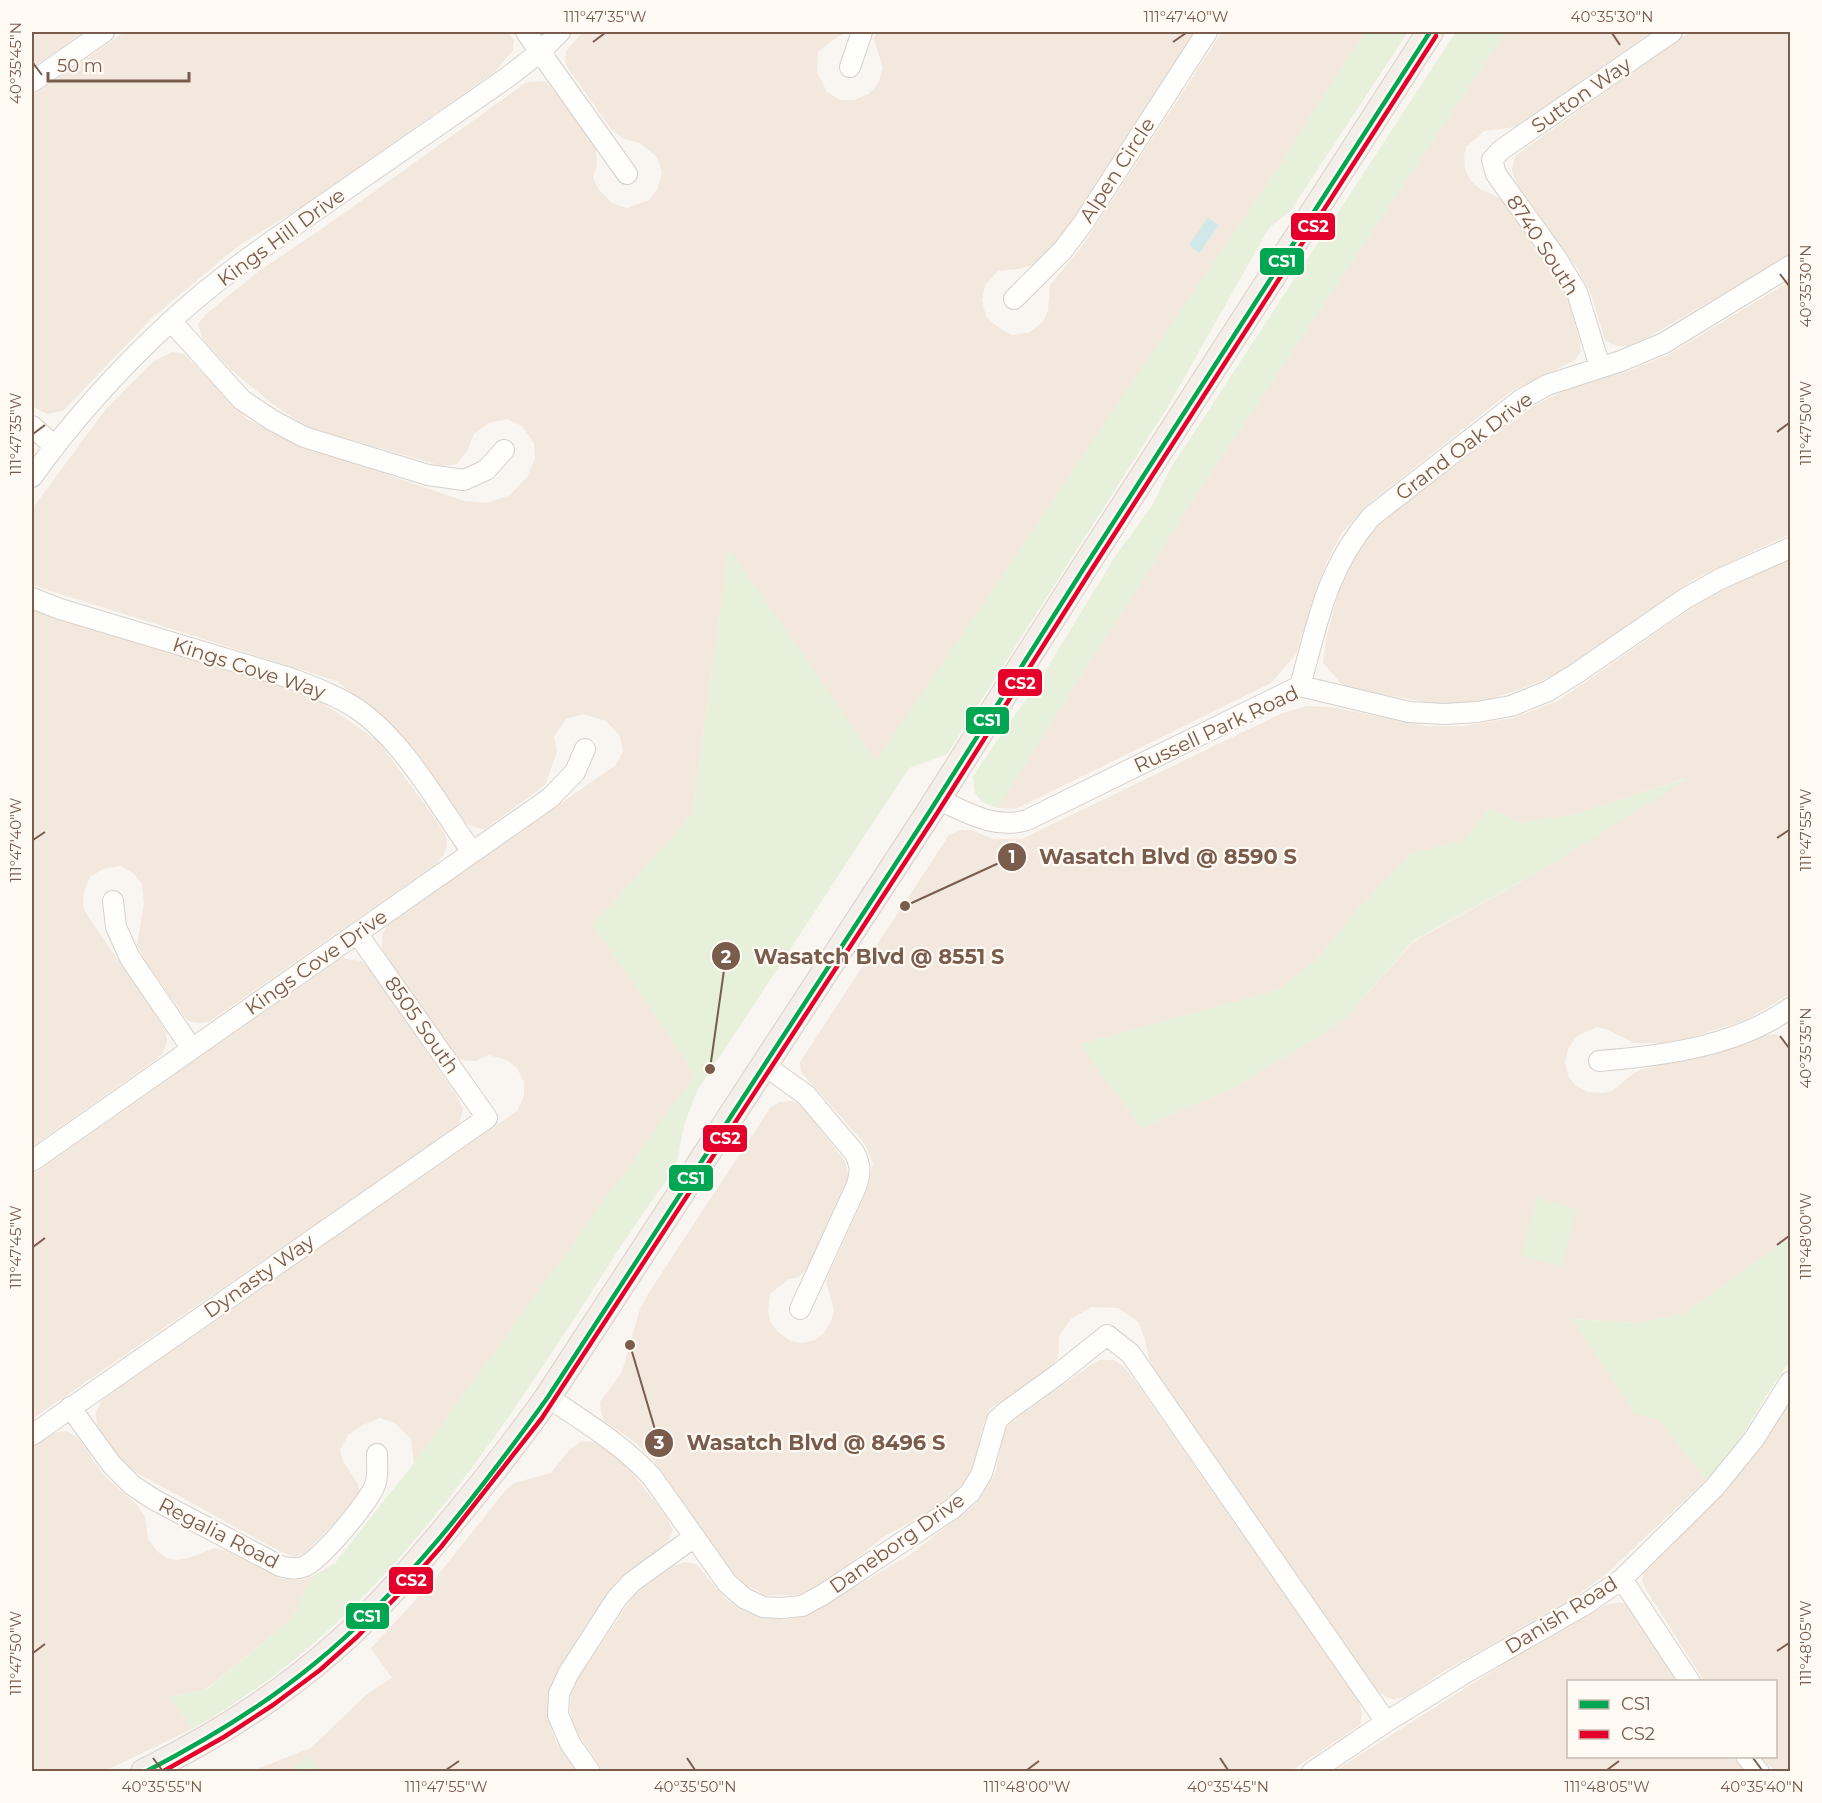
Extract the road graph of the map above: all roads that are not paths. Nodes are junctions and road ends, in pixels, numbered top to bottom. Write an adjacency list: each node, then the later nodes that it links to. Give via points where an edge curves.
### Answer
1 (104, 32): 10 (street)
2 (526, 32): 8 (street)
3 (560, 32): 8 (street, Kings Hill Drive)
4 (862, 32): 9 (street)
5 (1207, 32): 14 (street, Alpen Circle, via 1084,222 1063,250)
6 (1430, 32): 25 (main road)
7 (1671, 32): 11 (street, Sutton Way)
8 (540, 52): 12 (street); 15 (street, Kings Hill Drive, via 228,274)
9 (850, 67)
10 (32, 82)
11 (1492, 160): 16 (street, 8740 South, via 1496,174 1576,292)
12 (627, 174)
13 (1791, 266): 16 (street, Grand Oak Drive, via 1664,343)
14 (1014, 299)
15 (171, 321): 18 (street, Kings Hill Drive, via 110,381); 19 (street, via 242,400 304,437 428,476 464,480 486,470)
16 (1600, 367): 23 (street, Grand Oak Drive, via 1522,399 1371,517 1353,537 1335,569)
17 (32, 426): 18 (street)
18 (54, 446): 20 (street, Kings Hill Drive)
19 (504, 450)
20 (32, 477)
21 (1791, 548): 23 (street, Russell Park Road, via 1694,593 1548,691 1510,706 1445,714 1410,712)
22 (32, 598): 26 (street, Kings Cove Way, via 290,678 325,691 358,710 387,735)
23 (1300, 686): 25 (street, Russell Park Road, via 1012,825 992,822)
24 (585, 749): 26 (street, Kings Cove Drive, via 575,772 550,798)
25 (937, 799): 32 (main road)
26 (472, 852): 28 (street, Kings Cove Drive)
27 (113, 901): 30 (street, via 116,927 130,958)
28 (357, 933): 30 (street, Kings Cove Drive); 33 (street, 8505 South)
29 (1788, 1014): 31 (street, via 1712,1044)
30 (192, 1049): 34 (street, Kings Cove Drive)
31 (1599, 1061)
32 (764, 1065): 35 (street, via 806,1095 860,1162 856,1187); 37 (main road)
33 (487, 1118): 38 (street, Dynasty Way)
34 (32, 1161)
35 (800, 1309)
36 (1791, 1382): 42 (street, Danish Road, via 1754,1439 1715,1487)
37 (548, 1397): 41 (street, Daneborg Drive, via 638,1462); 46 (main road, via 405,1578 337,1646 238,1720)
38 (70, 1407): 39 (street, Dynasty Way); 40 (street, Regalia Road, via 112,1465 132,1485 280,1566 294,1569 306,1567 318,1557 364,1506 376,1483)
39 (32, 1434)
40 (377, 1454)
41 (694, 1537): 44 (street, Daneborg Drive, via 727,1583 744,1598 763,1607 802,1606 952,1509 970,1493 982,1473 997,1420 1107,1335 1130,1353); 47 (street, via 632,1582 617,1598 559,1694 558,1715 570,1743)
42 (1622, 1579): 43 (street); 44 (street, Danish Road)
43 (1689, 1680)
44 (1386, 1722): 48 (street, Danish Road)
45 (1748, 1758): 49 (street)
46 (144, 1772)
47 (590, 1772)
48 (1312, 1772)
49 (1759, 1772)

